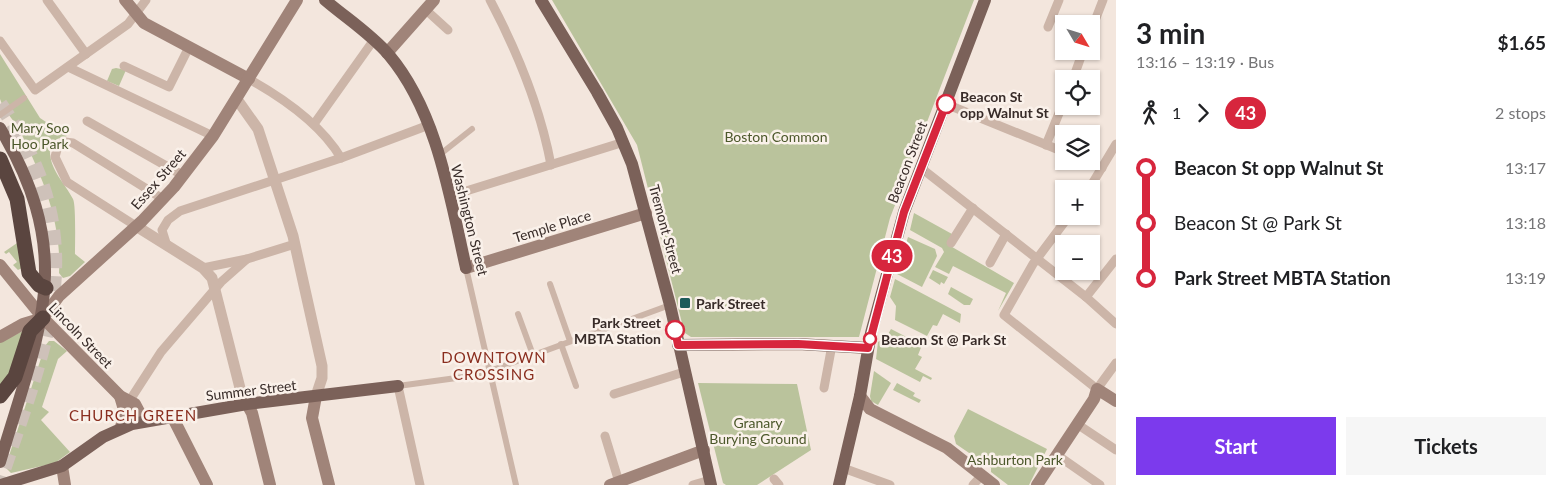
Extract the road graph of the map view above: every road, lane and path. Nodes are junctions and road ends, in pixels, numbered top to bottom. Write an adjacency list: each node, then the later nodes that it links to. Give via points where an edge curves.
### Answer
1 (47, 0): 20 (street)
2 (125, 0): 12 (main road)
3 (146, 0): 12 (street)
4 (297, 0): 23 (main road, Essex Street)
5 (325, 0): 17 (main road, Washington Street)
6 (490, 0): 42 (street, via 518,56 536,104)
7 (541, 0): 35 (main road, Tremont Street)
8 (985, 0): 26 (main road, Beacon Street)
9 (1059, 0): 14 (street)
10 (1104, 0): 13 (street)
11 (430, 5): 15 (street); 19 (main road)
12 (136, 15): 18 (main road, via 144,23); 20 (street)
13 (1098, 15)
14 (1048, 27)
15 (448, 30)
16 (0, 41): 24 (street)
17 (373, 41): 19 (main road, Washington Street); 30 (street)
18 (189, 47): 21 (street, via 169,87); 23 (main road)
19 (387, 53): 31 (main road, Washington Street, via 408,81)
20 (86, 54): 22 (street)
21 (124, 66)
22 (68, 67): 24 (street); 34 (street)
23 (249, 79): 25 (main road, Essex Street); 30 (street)
24 (35, 90): 27 (street)
25 (236, 98): 34 (main road, Essex Street); 46 (street, via 258,129)
26 (946, 104): 37 (street); 43 (main road, Beacon Street)
27 (0, 115)
28 (1058, 115): 37 (street)
29 (87, 121): 45 (street)
30 (314, 124): 40 (street)
31 (429, 125): 39 (main road, Washington Street); 40 (street)
32 (0, 128): 67 (main road, via 22,167 36,204 44,250)
33 (472, 129): 39 (street)
34 (213, 136): 45 (main road, Essex Street)
35 (624, 142): 42 (street); 51 (main road, Tremont Street)
36 (1116, 144): 44 (street)
37 (1046, 145): 38 (street)
38 (1055, 148)
39 (438, 156): 48 (main road, Washington Street)
40 (341, 158): 46 (street)
41 (0, 159): 67 (highway, via 17,199 29,273)
42 (551, 165): 48 (street)
43 (920, 168): 50 (street); 79 (main road, Beacon Street, via 904,212)
44 (1102, 168): 47 (street)
45 (184, 176): 49 (main road, Essex Street)
46 (273, 180): 56 (street); 57 (street, via 175,214 162,230)
47 (1095, 180)
48 (450, 196): 64 (main road, Washington Street)
49 (163, 199): 53 (main road, Essex Street); 53 (street, via 72,143 62,143 57,148 55,157 65,180)
50 (973, 208): 54 (street); 55 (street)
51 (646, 213): 64 (main road, Temple Place); 70 (main road, Tremont Street)
52 (1062, 225): 60 (street)
53 (136, 226): 57 (street); 65 (main road, Essex Street)
54 (1006, 234): 60 (street); 61 (street)
55 (951, 243)
56 (295, 244): 58 (street); 90 (street, via 321,362 322,378)
57 (167, 246): 63 (street)
58 (247, 259): 63 (street); 68 (street)
59 (1116, 259): 69 (street)
60 (1037, 260): 69 (street); 87 (street, via 1004,315)
61 (990, 263)
62 (0, 265): 72 (main road, Lincoln Street)
63 (203, 268): 68 (street, via 212,278)
64 (466, 268): 82 (street, Washington Street)
65 (74, 283): 67 (main road, via 61,289); 72 (main road, Essex Street, via 51,305)
66 (550, 284): 75 (street)
67 (46, 288): 72 (main road)
68 (215, 288): 92 (street); 94 (street, via 241,392)
69 (1086, 297): 73 (street)
70 (670, 306): 75 (street, Summer Street); 77 (main road, Tremont Street)
71 (518, 314): 80 (street)
72 (43, 318): 74 (main road, via 22,324); 89 (highway, via 30,331 15,376); 92 (main road, Lincoln Street); 103 (main road)
73 (1116, 324)
74 (0, 337)
75 (570, 341): 76 (street, Summer Street)
76 (562, 344): 80 (street, Summer Street); 85 (street)
77 (678, 345): 78 (main road); 83 (main road, Tremont Street)
78 (832, 345): 79 (main road); 86 (street)
79 (868, 348): 91 (main road, Beacon Street)
80 (533, 355): 82 (street, Summer Street)
81 (1116, 363): 87 (street)
82 (490, 371): 84 (street, Summer Street); 115 (street, Washington Street)
83 (684, 372): 88 (street); 100 (main road, Tremont Street)
84 (398, 386): 90 (main road, Summer Street); 114 (street)
85 (576, 386)
86 (824, 388)
87 (1097, 389): 93 (main road); 97 (main road)
88 (614, 394)
89 (0, 396)
90 (316, 396): 94 (main road, Summer Street); 113 (main road, via 312,418)
91 (860, 396): 105 (main road, Beacon Street); 106 (main road, via 870,408 943,446)
92 (125, 398): 96 (main road, Lincoln Street, via 139,409); 98 (main road)
93 (1116, 400)
94 (247, 404): 95 (main road, Summer Street); 112 (main road)
95 (172, 416): 96 (main road, Summer Street); 111 (main road)
96 (144, 421): 98 (main road, Summer Street)
97 (1077, 424): 101 (street); 102 (main road)
98 (121, 427): 104 (main road, Summer Street)
99 (605, 436): 108 (street)
100 (704, 450): 107 (main road, Tremont Street); 108 (main road)
101 (1116, 450)
102 (1057, 455): 121 (main road); 122 (street)
103 (0, 462)
104 (62, 466): 109 (main road, Summer Street); 110 (main road)
105 (843, 468): 117 (main road, Beacon Street); 118 (street)
106 (982, 475): 119 (street); 120 (main road)
107 (711, 482): 116 (street)
108 (615, 483)
109 (1, 485)
110 (65, 485)
111 (207, 485)
112 (270, 485)
113 (329, 485)
114 (420, 485)
115 (516, 485)
116 (694, 485)
117 (839, 485)
118 (890, 485)
119 (973, 485)
120 (994, 485)
121 (1037, 485)
122 (1100, 485)

